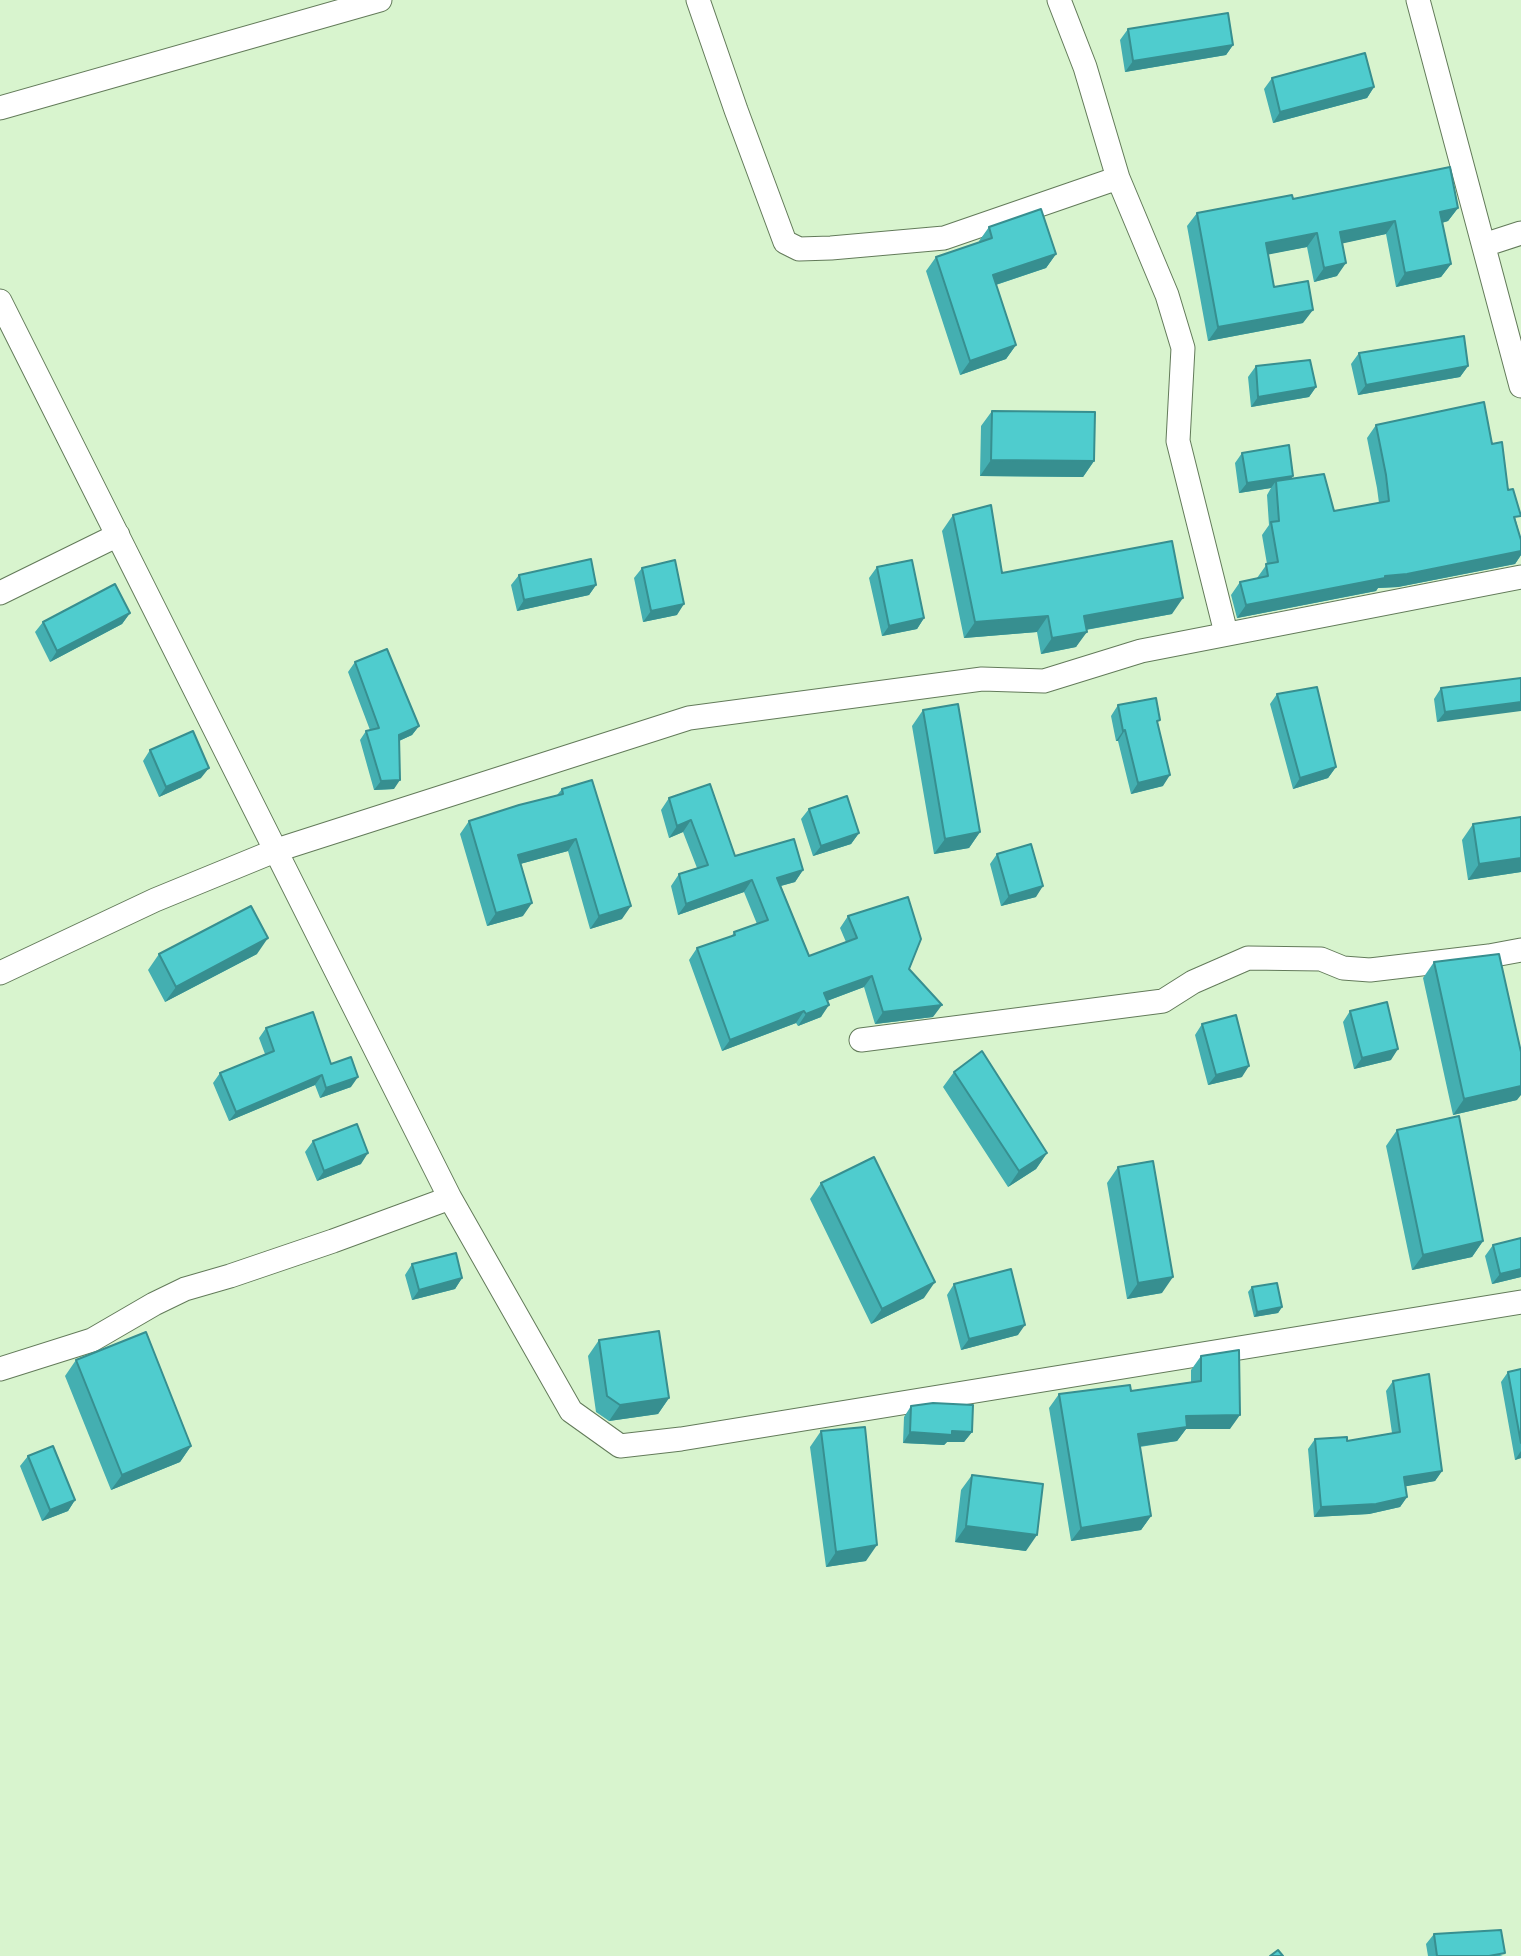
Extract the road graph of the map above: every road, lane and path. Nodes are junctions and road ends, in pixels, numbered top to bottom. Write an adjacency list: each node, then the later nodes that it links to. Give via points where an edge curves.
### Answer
1 (380, 0): 5 (street)
2 (698, 0): 6 (street, via 785,242 799,249 944,237)
3 (1059, 0): 6 (street, via 1086,67)
4 (1418, 0): 8 (street)
5 (0, 108)
6 (1118, 178): 14 (street, via 1167,295 1183,348 1178,441)
7 (1521, 233): 8 (street)
8 (1484, 245): 10 (street)
9 (0, 301): 11 (street)
10 (1521, 386)
11 (118, 535): 13 (street); 15 (street)
12 (1521, 577): 14 (street)
13 (0, 593)
14 (1226, 633): 15 (street, via 1044,681 982,679 689,718)
15 (277, 850): 17 (street, via 155,900); 19 (street)
16 (1521, 950): 18 (street, via 1370,970 1343,968 1321,959 1248,958 1163,1000)
17 (0, 973)
18 (861, 1040)
19 (450, 1198): 20 (street, via 571,1411 620,1446); 21 (street, via 185,1289 92,1340)
20 (1521, 1301)
21 (0, 1369)

